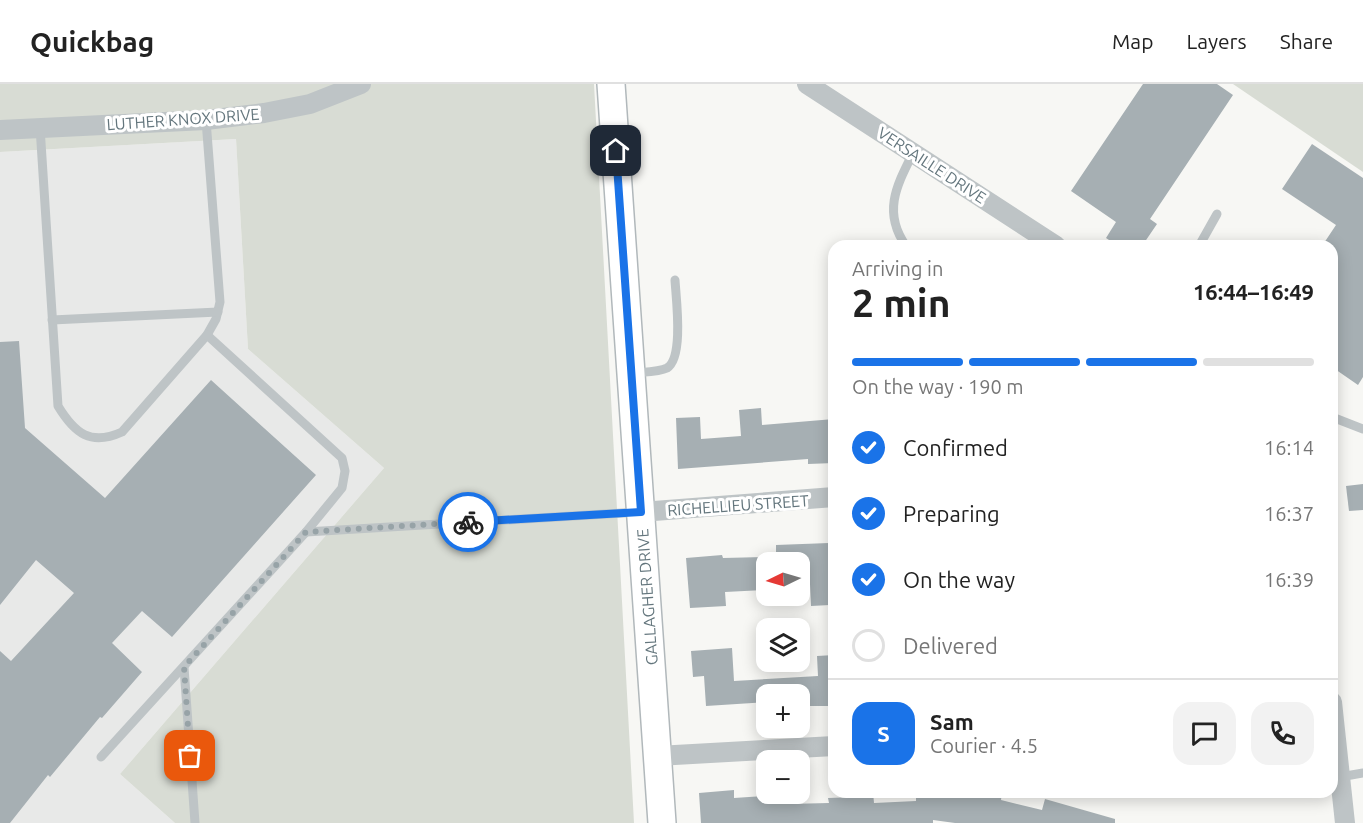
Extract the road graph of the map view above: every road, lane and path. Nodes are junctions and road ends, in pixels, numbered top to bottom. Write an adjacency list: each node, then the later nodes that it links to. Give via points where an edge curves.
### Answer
1 (361, 84): 4 (street, LUTHER KNOX DRIVE, via 310,104)
2 (611, 84): 16 (street, GALLAGHER DRIVE)
3 (807, 84): 7 (street, VERSAILLE DRIVE, via 829,94)
4 (206, 120): 5 (street, LUTHER KNOX DRIVE); 13 (lane)
5 (40, 127): 6 (street, LUTHER KNOX DRIVE); 14 (lane)
6 (0, 130)
7 (914, 153): 9 (lane, via 896,188 893,204); 10 (street, VERSAILLE DRIVE)
8 (1217, 214): 11 (lane)
9 (903, 240)
10 (1047, 240)
11 (1202, 240)
12 (675, 280): 16 (lane, via 674,361 667,368)
13 (218, 312): 14 (lane); 15 (lane)
14 (52, 320): 15 (lane, via 58,405 66,420 92,438 123,432)
15 (207, 335): 21 (lane, via 342,458 342,488)
16 (632, 374): 20 (street, GALLAGHER DRIVE)
17 (1338, 419): 18 (lane)
18 (1363, 429)
19 (828, 497): 20 (street, RICHELLIEU STREET)
20 (641, 512): 21 (lane); 24 (street, GALLAGHER DRIVE)
21 (306, 532): 22 (lane)
22 (184, 667): 25 (lane); 28 (lane)
23 (828, 746): 24 (street)
24 (657, 756): 29 (street, GALLAGHER DRIVE)
25 (101, 757)
26 (1363, 773): 27 (lane)
27 (1338, 782): 30 (street)
28 (195, 823)
29 (662, 823)
30 (1346, 823)

